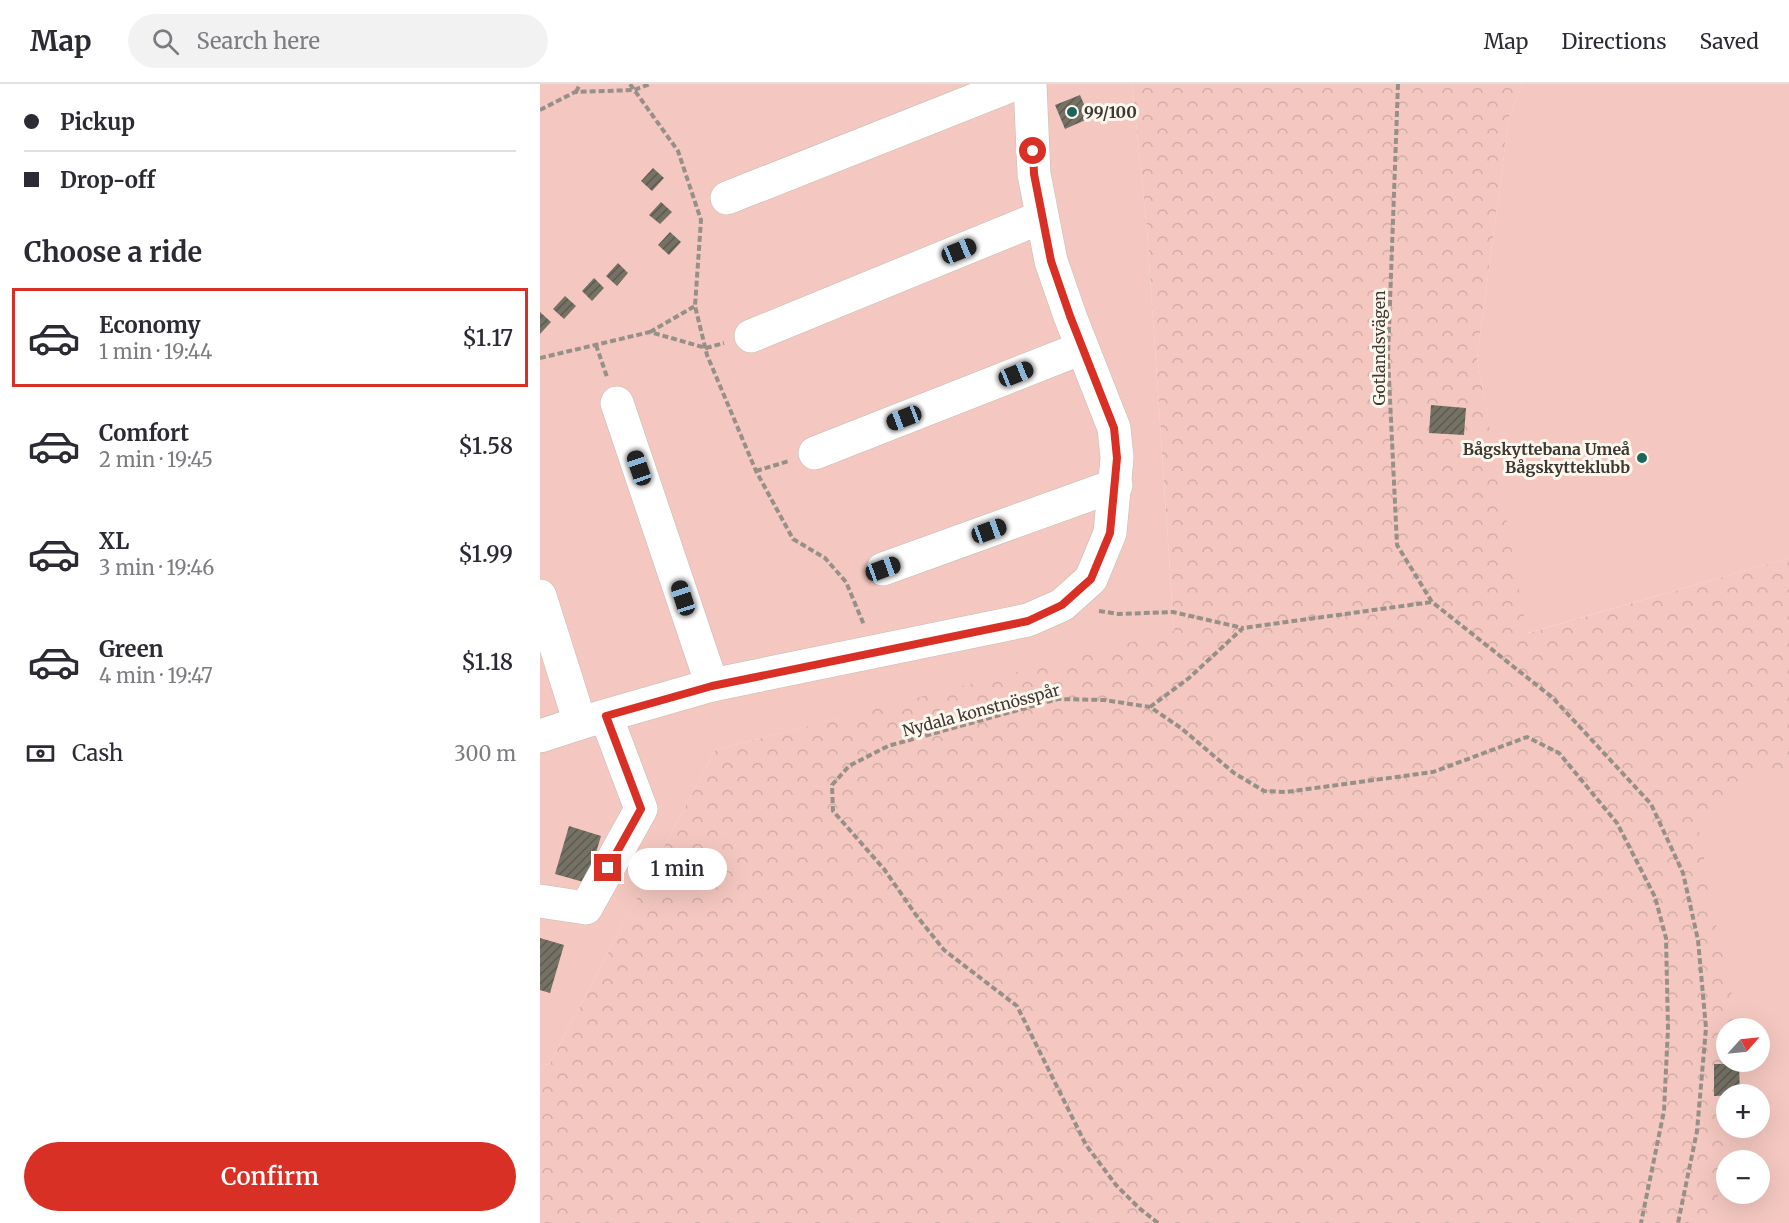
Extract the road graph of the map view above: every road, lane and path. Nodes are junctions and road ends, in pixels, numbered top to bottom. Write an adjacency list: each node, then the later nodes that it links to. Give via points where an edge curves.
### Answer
1 (580, 84): 8 (path)
2 (630, 84): 7 (path)
3 (650, 84): 7 (path)
4 (1015, 84): 10 (lane)
5 (1030, 84): 11 (lane, via 1034,174)
6 (1398, 84): 23 (path, Gotlandsvägen, via 1388,357 1397,545)
7 (634, 90): 8 (path); 12 (path, via 678,151 702,220)
8 (576, 93): 9 (path)
9 (540, 110)
10 (727, 198)
11 (1042, 217): 14 (lane); 16 (lane, via 1051,261)
12 (695, 306): 13 (path); 15 (path)
13 (650, 333): 15 (path); 17 (path)
14 (751, 336): 15 (path)
15 (706, 348): 26 (path, via 766,491 793,539 825,558 846,582)
16 (1082, 348): 19 (lane); 20 (lane, via 1114,428)
17 (540, 358)
18 (617, 403): 27 (lane)
19 (815, 453)
20 (1116, 485): 21 (lane); 24 (lane, via 1110,533 1091,579)
21 (883, 569)
22 (540, 596): 29 (lane)
23 (1432, 602): 25 (path); 34 (path, via 1553,698 1643,795 1651,804 1683,873 1698,940 1706,1028 1697,1131)
24 (1062, 605): 25 (path, via 1119,614 1173,612); 26 (lane, via 1028,621)
25 (1243, 628): 28 (path)
26 (874, 652): 27 (lane)
27 (712, 686): 29 (lane)
28 (1150, 707): 32 (path, Nydala konstnösspår, via 1058,699 888,746 849,766 832,785 833,811 884,869 944,950 1017,1006 1086,1145 1116,1185); 33 (path, Nydala konstnösspår, via 1234,773 1264,791 1286,792 1433,772 1527,737 1559,753 1617,823 1655,897 1665,938 1668,1028 1664,1111)
29 (593, 719): 30 (lane); 31 (lane, via 641,809 586,908)
30 (540, 736)
31 (540, 901)
32 (1158, 1223)
33 (1641, 1223)
34 (1678, 1223)

